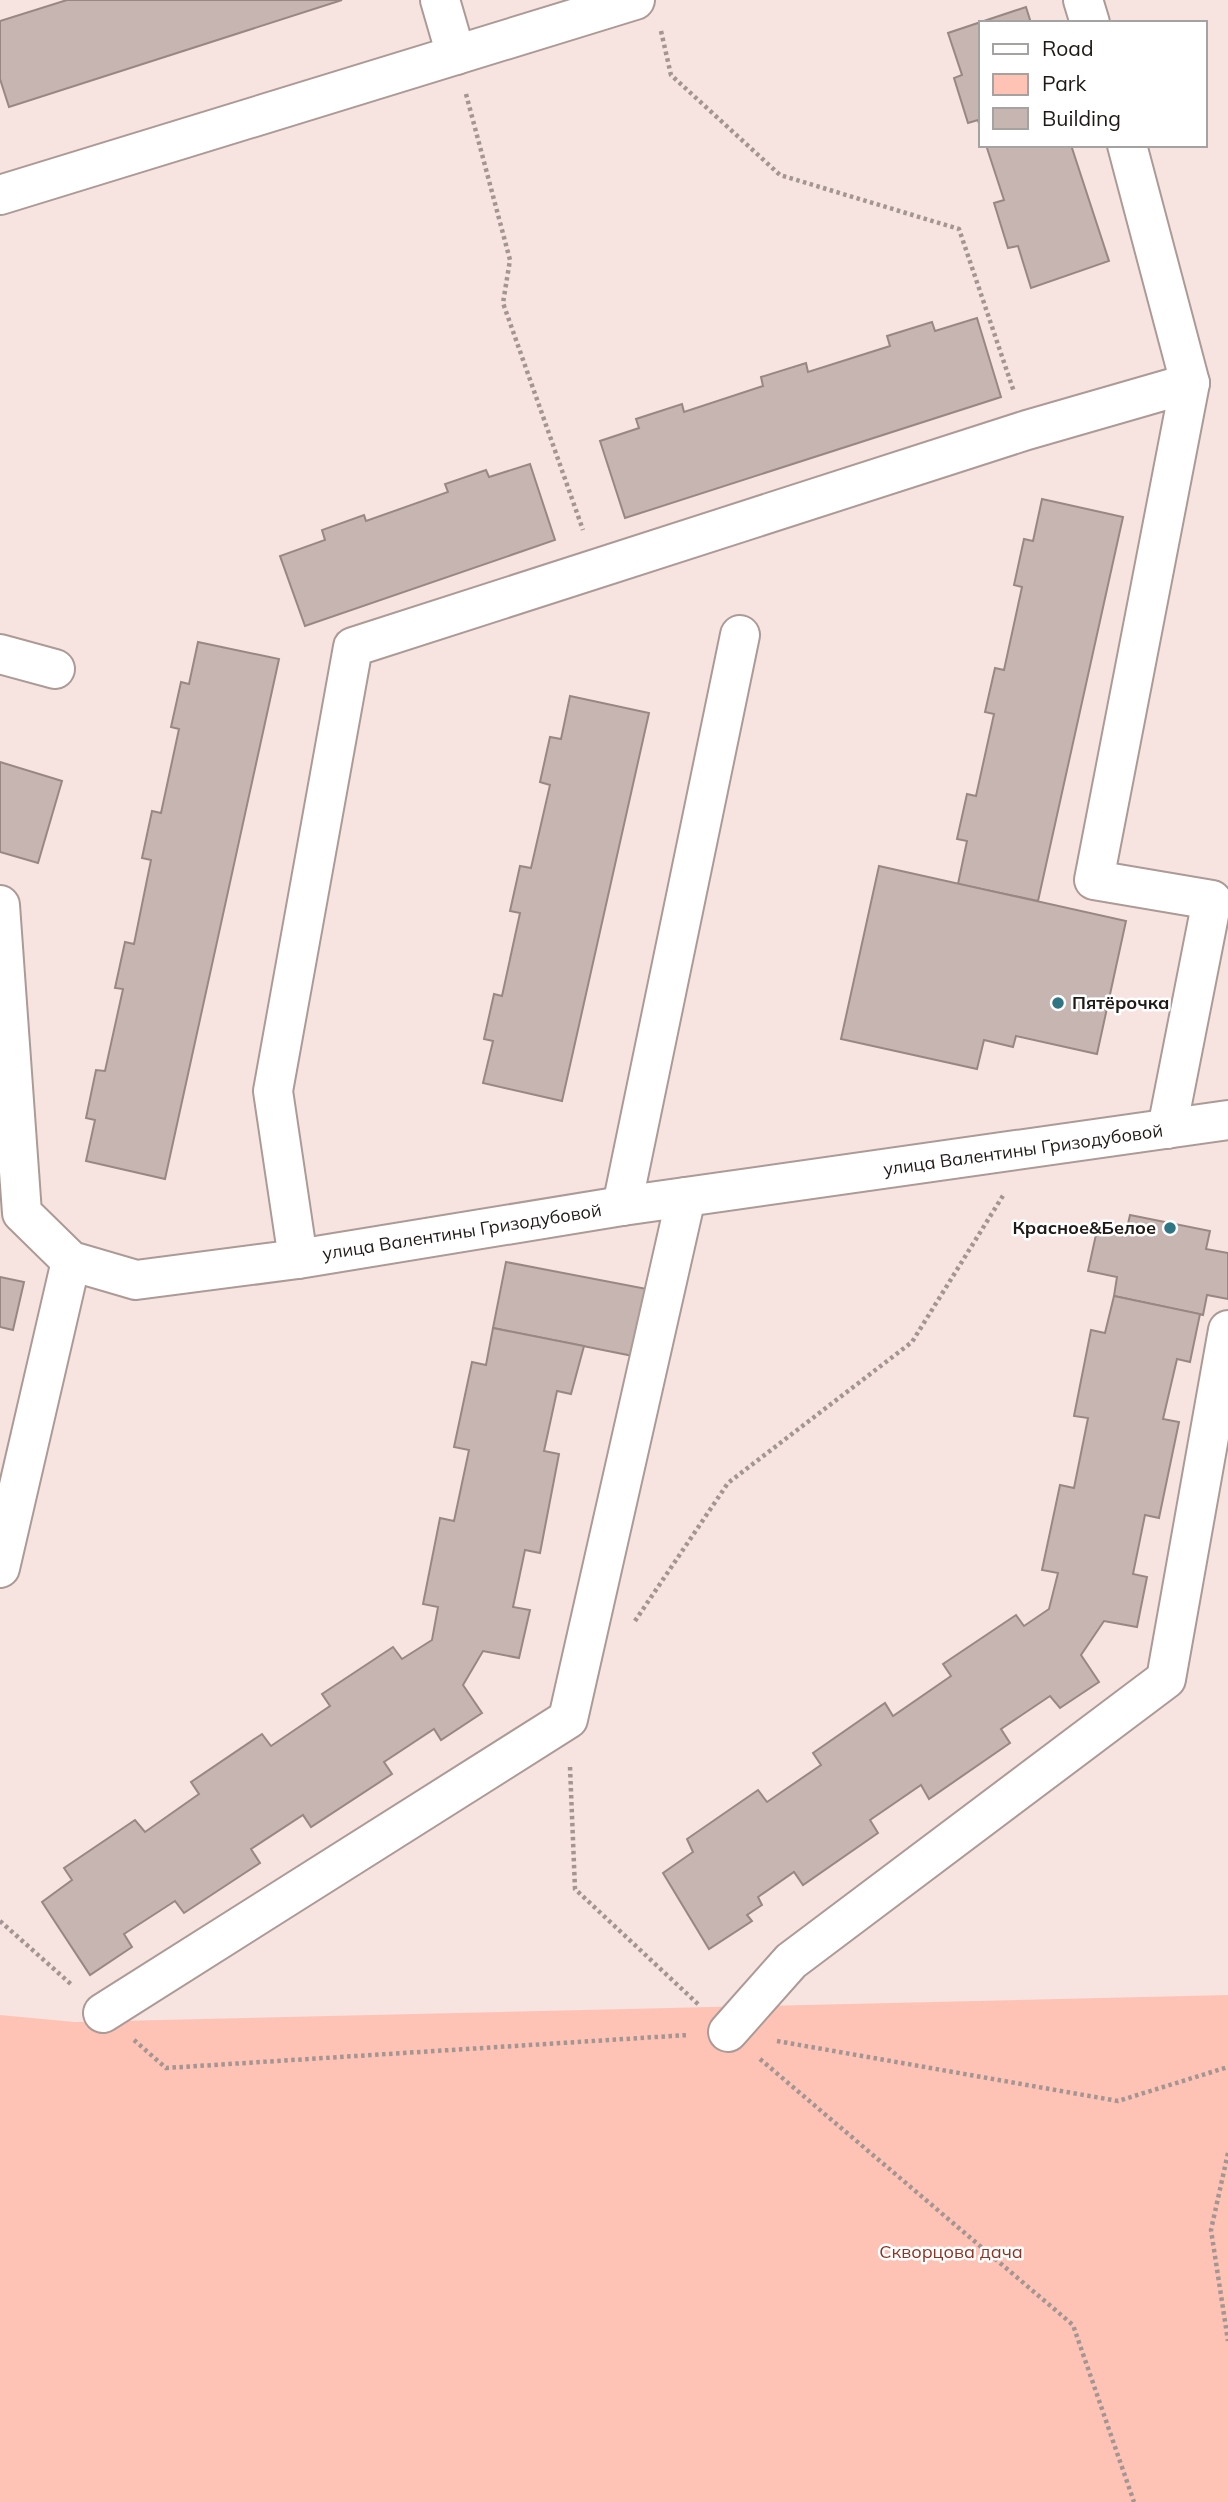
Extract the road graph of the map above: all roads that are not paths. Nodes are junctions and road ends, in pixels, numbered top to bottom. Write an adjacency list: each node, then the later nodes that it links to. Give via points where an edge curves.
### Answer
1 (440, 0): 5 (street)
2 (1083, 0): 4 (street)
3 (647, 13): 5 (street)
4 (1089, 21)
5 (456, 55): 7 (street)
6 (1128, 147): 8 (street)
7 (0, 194)
8 (1190, 383): 14 (street, via 1094,880 1212,900); 18 (street, via 1027,430 353,647 273,1091)
9 (740, 635): 16 (street)
10 (0, 654): 11 (street)
11 (55, 669)
12 (0, 905): 17 (street, улица Валентины Гризодубовой)
13 (1228, 1120): 14 (street, улица Валентины Гризодубовой)
14 (1167, 1129): 15 (street, улица Валентины Гризодубовой)
15 (686, 1198): 16 (street, улица Валентины Гризодубовой); 22 (street, via 568,1719)
16 (622, 1206): 18 (street, улица Валентины Гризодубовой)
17 (11, 1210): 19 (street, улица Валентины Гризодубовой)
18 (298, 1259): 19 (street, улица Валентины Гризодубовой, via 136,1280)
19 (71, 1261): 21 (street)
20 (1228, 1330): 23 (street, via 1167,1679 791,1961)
21 (0, 1568)
22 (103, 2013)
23 (728, 2032)

